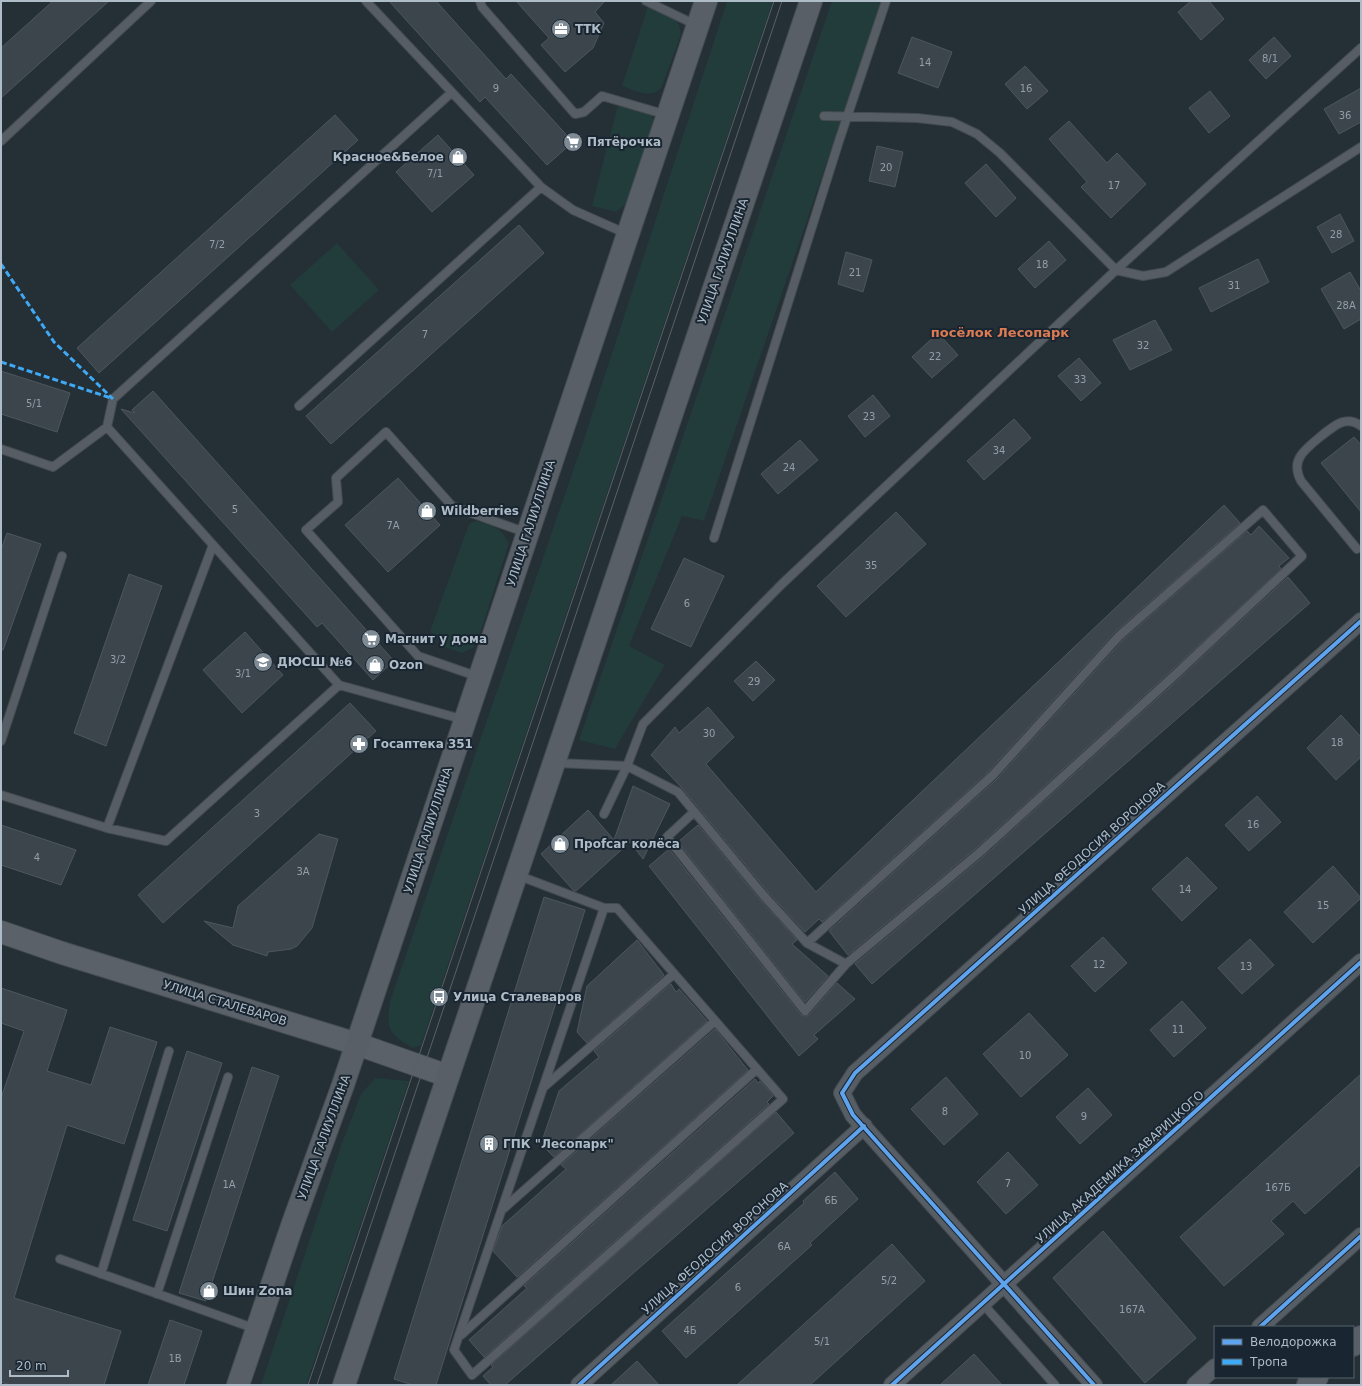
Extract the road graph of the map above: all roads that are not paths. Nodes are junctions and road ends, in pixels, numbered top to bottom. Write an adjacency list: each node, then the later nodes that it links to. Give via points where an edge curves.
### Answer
1 (151, 1): 14 (lane)
2 (366, 1): 10 (lane)
3 (480, 1): 11 (lane, via 482,7 575,114 584,112 602,96)
4 (646, 1): 8 (lane)
5 (706, 1): 8 (main road, УЛИЦА ГАЛИУЛЛИНА)
6 (811, 1): 33 (main road, УЛИЦА ГАЛИУЛЛИНА)
7 (886, 1): 13 (lane)
8 (698, 26): 11 (main road, УЛИЦА ГАЛИУЛЛИНА)
9 (1361, 48): 18 (lane)
10 (451, 93): 16 (lane); 20 (lane, via 113,399)
11 (668, 115): 17 (main road, УЛИЦА ГАЛИУЛЛИНА)
12 (824, 116): 13 (lane)
13 (848, 116): 18 (lane, via 952,122 977,134 1000,153); 24 (lane)
14 (1, 141)
15 (1361, 147): 18 (lane, via 1166,272 1142,276)
16 (541, 187): 17 (lane, via 573,210); 19 (lane)
17 (628, 234): 23 (main road, УЛИЦА ГАЛИУЛЛИНА)
18 (1116, 270): 34 (lane, via 783,583 643,724)
19 (299, 406)
20 (107, 426): 22 (lane, via 53,467); 25 (lane)
21 (1361, 426): 26 (lane, via 1350,421 1335,426 1304,451 1297,466 1297,474 1301,481)
22 (1, 449)
23 (528, 533): 29 (main road, УЛИЦА ГАЛИУЛЛИНА); 29 (lane, via 452,506 386,432 336,478 338,502 306,530 418,656)
24 (714, 538)
25 (213, 545): 30 (lane); 38 (lane)
26 (1357, 549)
27 (62, 556): 32 (lane)
28 (1358, 630): 53 (street, УЛИЦА ФЕОДОСИЯ ВОРОНОВА, via 855,1073 842,1094 853,1115)
29 (480, 677): 31 (main road, УЛИЦА ГАЛИУЛЛИНА)
30 (339, 685): 31 (lane); 38 (lane, via 166,841)
31 (465, 720): 47 (main road, УЛИЦА ГАЛИУЛЛИНА)
32 (1, 741)
33 (554, 763): 34 (lane); 39 (main road, УЛИЦА ГАЛИУЛЛИНА)
34 (627, 766): 36 (lane, via 678,792); 37 (lane)
35 (1, 795): 38 (lane)
36 (694, 812): 42 (lane); 44 (lane, via 667,837 805,1010)
37 (604, 814)
38 (108, 828)
39 (516, 874): 40 (lane); 50 (main road, УЛИЦА ГАЛИУЛЛИНА)
40 (604, 908): 45 (lane, via 617,908); 52 (lane)
41 (1, 932): 47 (main road, УЛИЦА СТАЛЕВАРОВ)
42 (807, 943): 44 (lane); 44 (lane, via 993,775 1119,636 1263,510 1302,556 979,853)
43 (1361, 962): 58 (street, УЛИЦА АКАДЕМИКА ЗАВАРИЦКОГО)
44 (846, 964)
45 (674, 974): 46 (lane); 52 (lane)
46 (715, 1021): 49 (lane); 54 (lane)
47 (357, 1044): 50 (main road, УЛИЦА СТАЛЕВАРОВ); 62 (main road, УЛИЦА ГАЛИУЛЛИНА)
48 (169, 1051): 57 (lane)
49 (757, 1070): 63 (lane); 63 (lane, via 783,1099 472,1376 454,1350)
50 (448, 1076): 67 (main road, УЛИЦА ГАЛИУЛЛИНА)
51 (228, 1077): 59 (lane)
52 (544, 1086): 54 (lane)
53 (864, 1126): 58 (street); 68 (street, УЛИЦА ФЕОДОСИЯ ВОРОНОВА)
54 (502, 1210): 63 (lane)
55 (1361, 1236): 61 (street)
56 (60, 1259): 57 (lane)
57 (101, 1274): 59 (lane)
58 (1005, 1284): 60 (street, УЛИЦА АКАДЕМИКА ЗАВАРИЦКОГО); 71 (street)
59 (157, 1294): 62 (lane)
60 (983, 1304): 69 (street, УЛИЦА АКАДЕМИКА ЗАВАРИЦКОГО); 70 (lane)
61 (1261, 1326)
62 (257, 1329): 66 (main road, УЛИЦА ГАЛИУЛЛИНА)
63 (460, 1335)
64 (1214, 1368): 72 (street)
65 (1316, 1378): 73 (main road)
66 (238, 1385)
67 (344, 1385)
68 (579, 1385)
69 (892, 1385)
70 (1055, 1385)
71 (1094, 1385)
72 (1195, 1385)
73 (1308, 1385)

